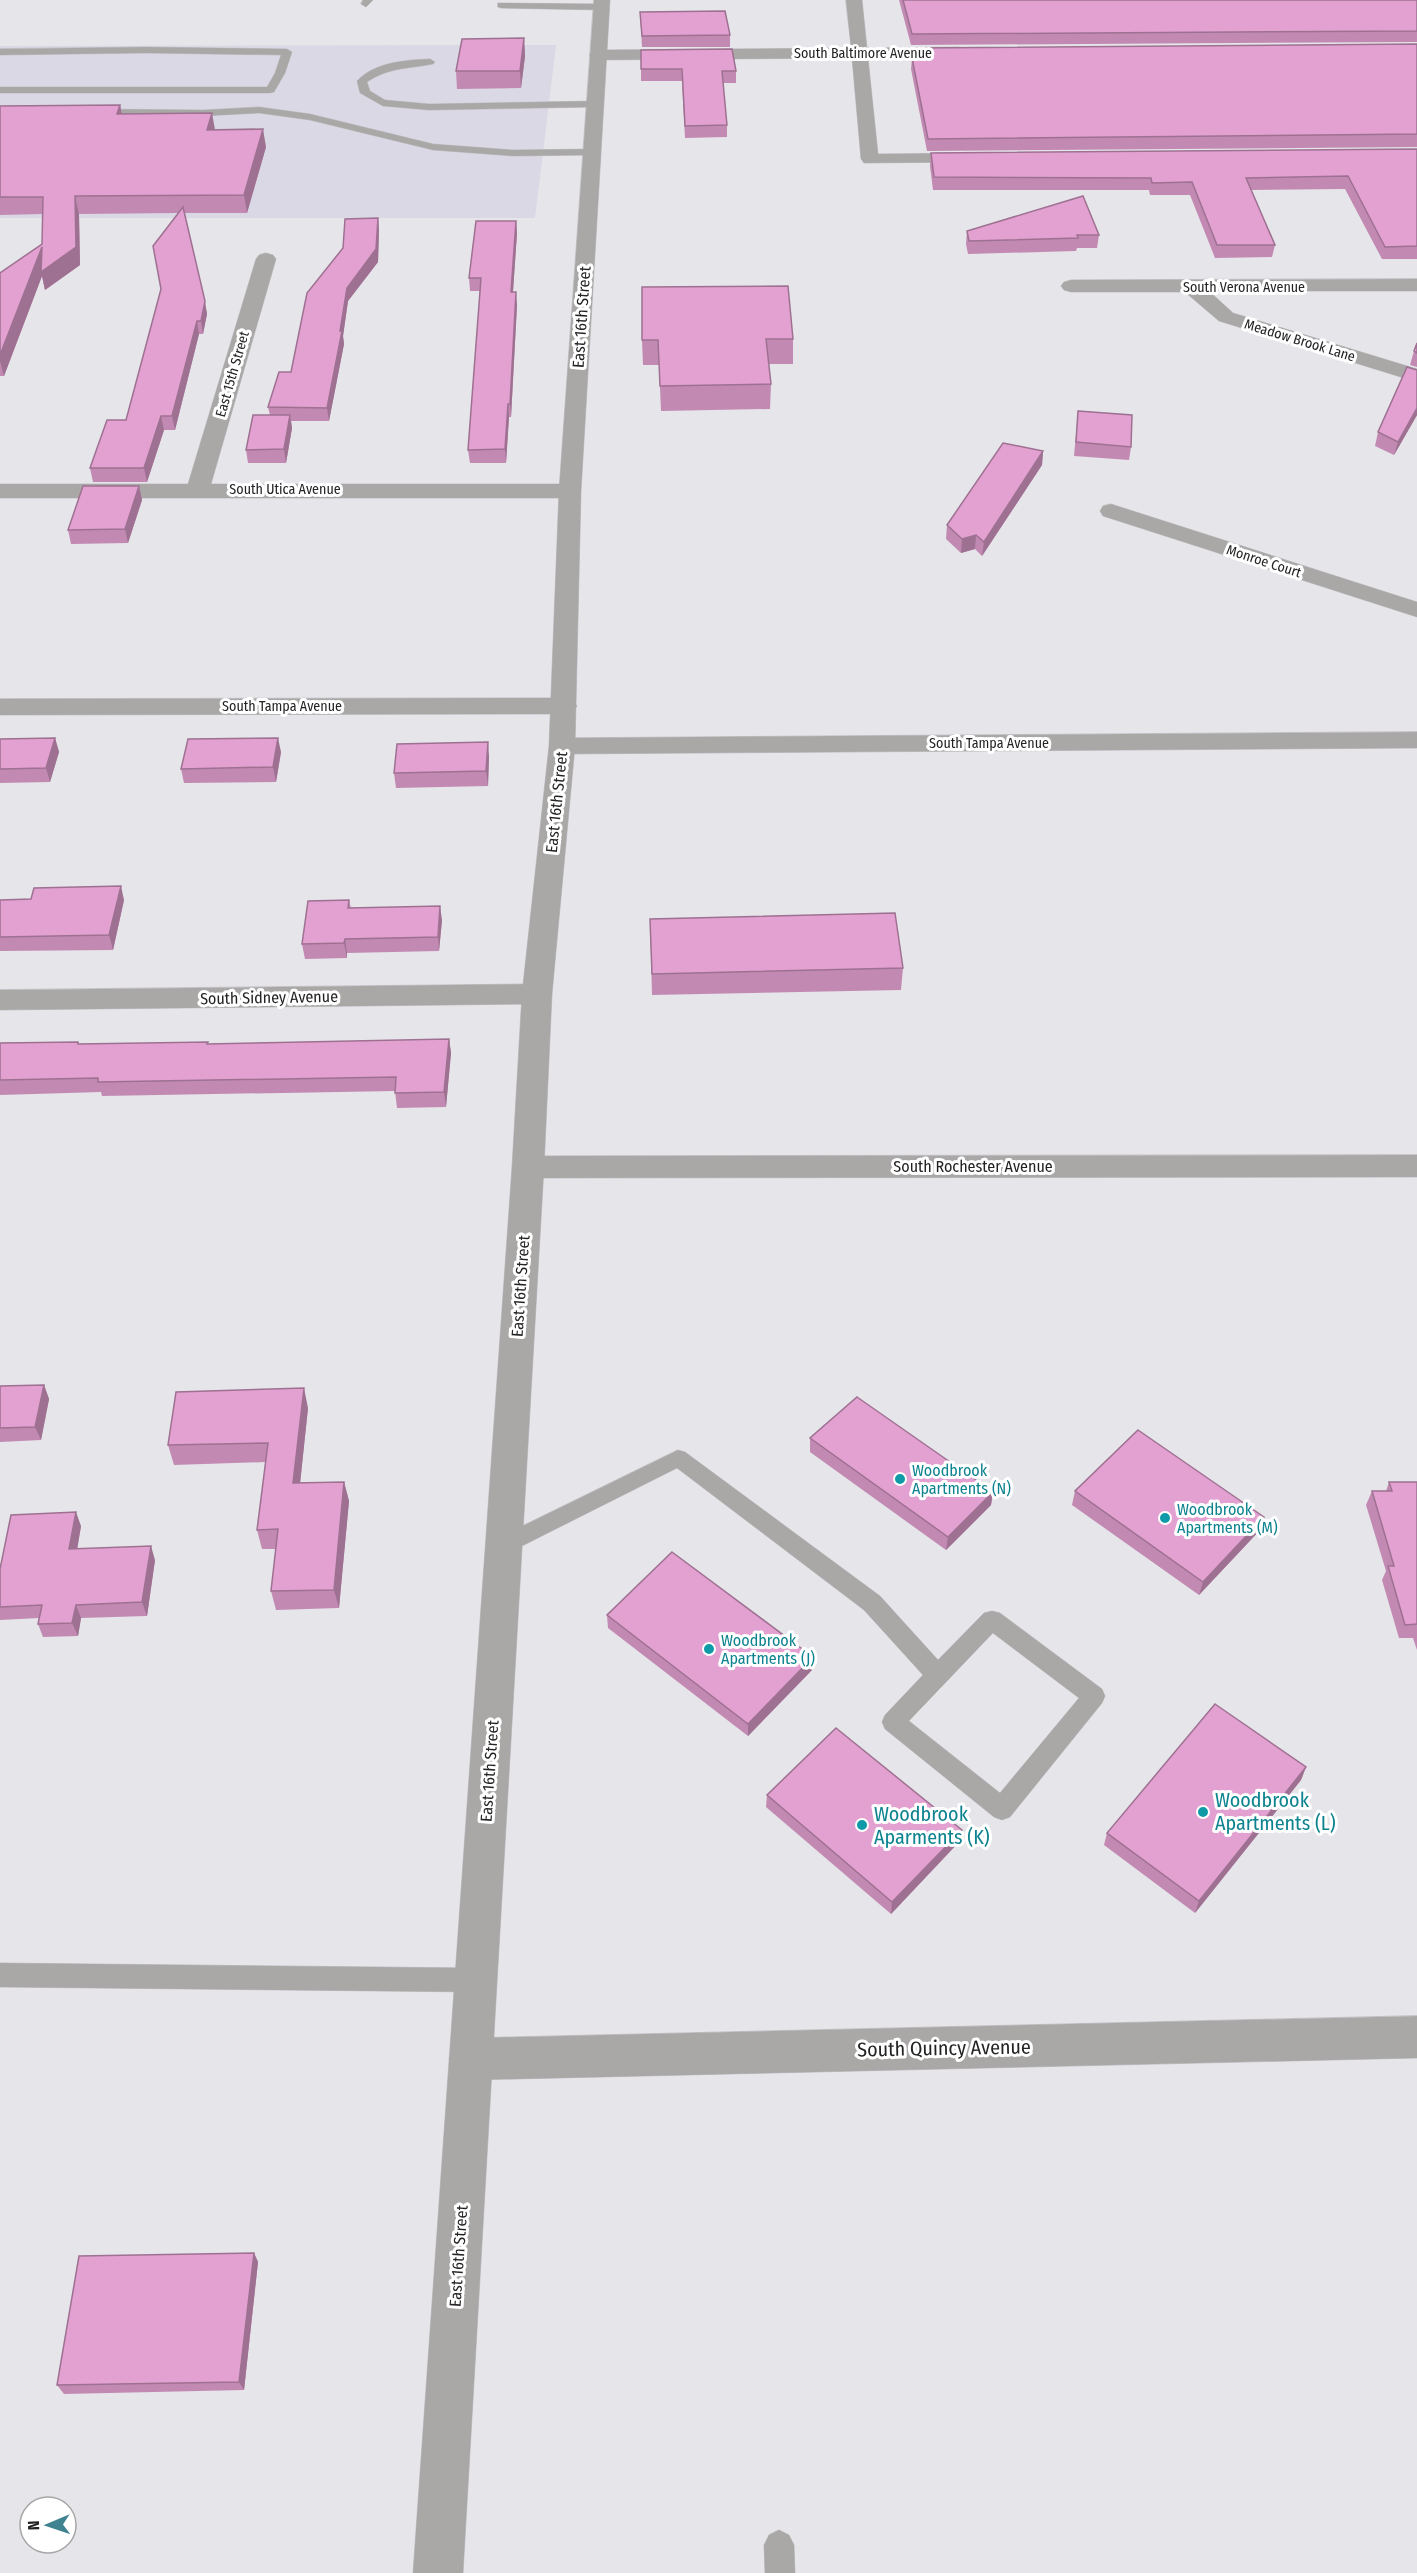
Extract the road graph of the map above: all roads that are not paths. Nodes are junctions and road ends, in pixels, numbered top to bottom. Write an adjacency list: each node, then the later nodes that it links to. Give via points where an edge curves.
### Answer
1 (854, 0): 6 (street)
2 (602, 3): 3 (lane); 7 (street, East 16th Street)
3 (501, 5)
4 (0, 52): 10 (lane, via 287,52)
5 (979, 52): 6 (street, South Baltimore Avenue)
6 (861, 53): 7 (street, South Baltimore Avenue); 15 (street, via 870,159)
7 (597, 56): 11 (street, East 16th Street)
8 (430, 62): 11 (lane, via 376,70 362,81 365,93 383,103 429,107)
9 (0, 90): 10 (lane)
10 (270, 90): 12 (lane)
11 (595, 104): 14 (street, East 16th Street)
12 (259, 110): 13 (lane); 14 (lane, via 310,117 433,147 513,153)
13 (78, 112)
14 (591, 152): 23 (street, East 16th Street)
15 (989, 158)
16 (266, 259): 21 (street, East 15th Street)
17 (1417, 285): 19 (street, South Verona Avenue)
18 (1071, 286): 19 (street, South Verona Avenue)
19 (1192, 287): 20 (street, Meadow Brook Lane, via 1226,317)
20 (1417, 376)
21 (198, 489): 22 (street, South Utica Avenue); 23 (street, South Utica Avenue)
22 (0, 491)
23 (570, 491): 27 (street, East 16th Street)
24 (1111, 511): 25 (street, Monroe Court)
25 (1417, 610)
26 (0, 706): 27 (street, South Tampa Avenue)
27 (564, 706): 29 (street, East 16th Street)
28 (1417, 740): 29 (street, South Tampa Avenue)
29 (562, 746): 30 (street, East 16th Street)
30 (537, 994): 31 (street, South Sidney Avenue); 33 (street, East 16th Street)
31 (0, 1000)
32 (1417, 1166): 33 (street, South Rochester Avenue)
33 (528, 1167): 34 (street, East 16th Street)
34 (504, 1545): 35 (lane, via 678,1458 872,1603); 37 (street, East 16th Street)
35 (938, 1675): 35 (lane, via 992,1620 1094,1696 1002,1809 893,1722)
36 (0, 1975): 37 (lane)
37 (475, 1980): 39 (street, East 16th Street)
38 (1417, 2037): 39 (street, South Quincy Avenue)
39 (471, 2059): 40 (street, East 16th Street)
40 (438, 2573)

